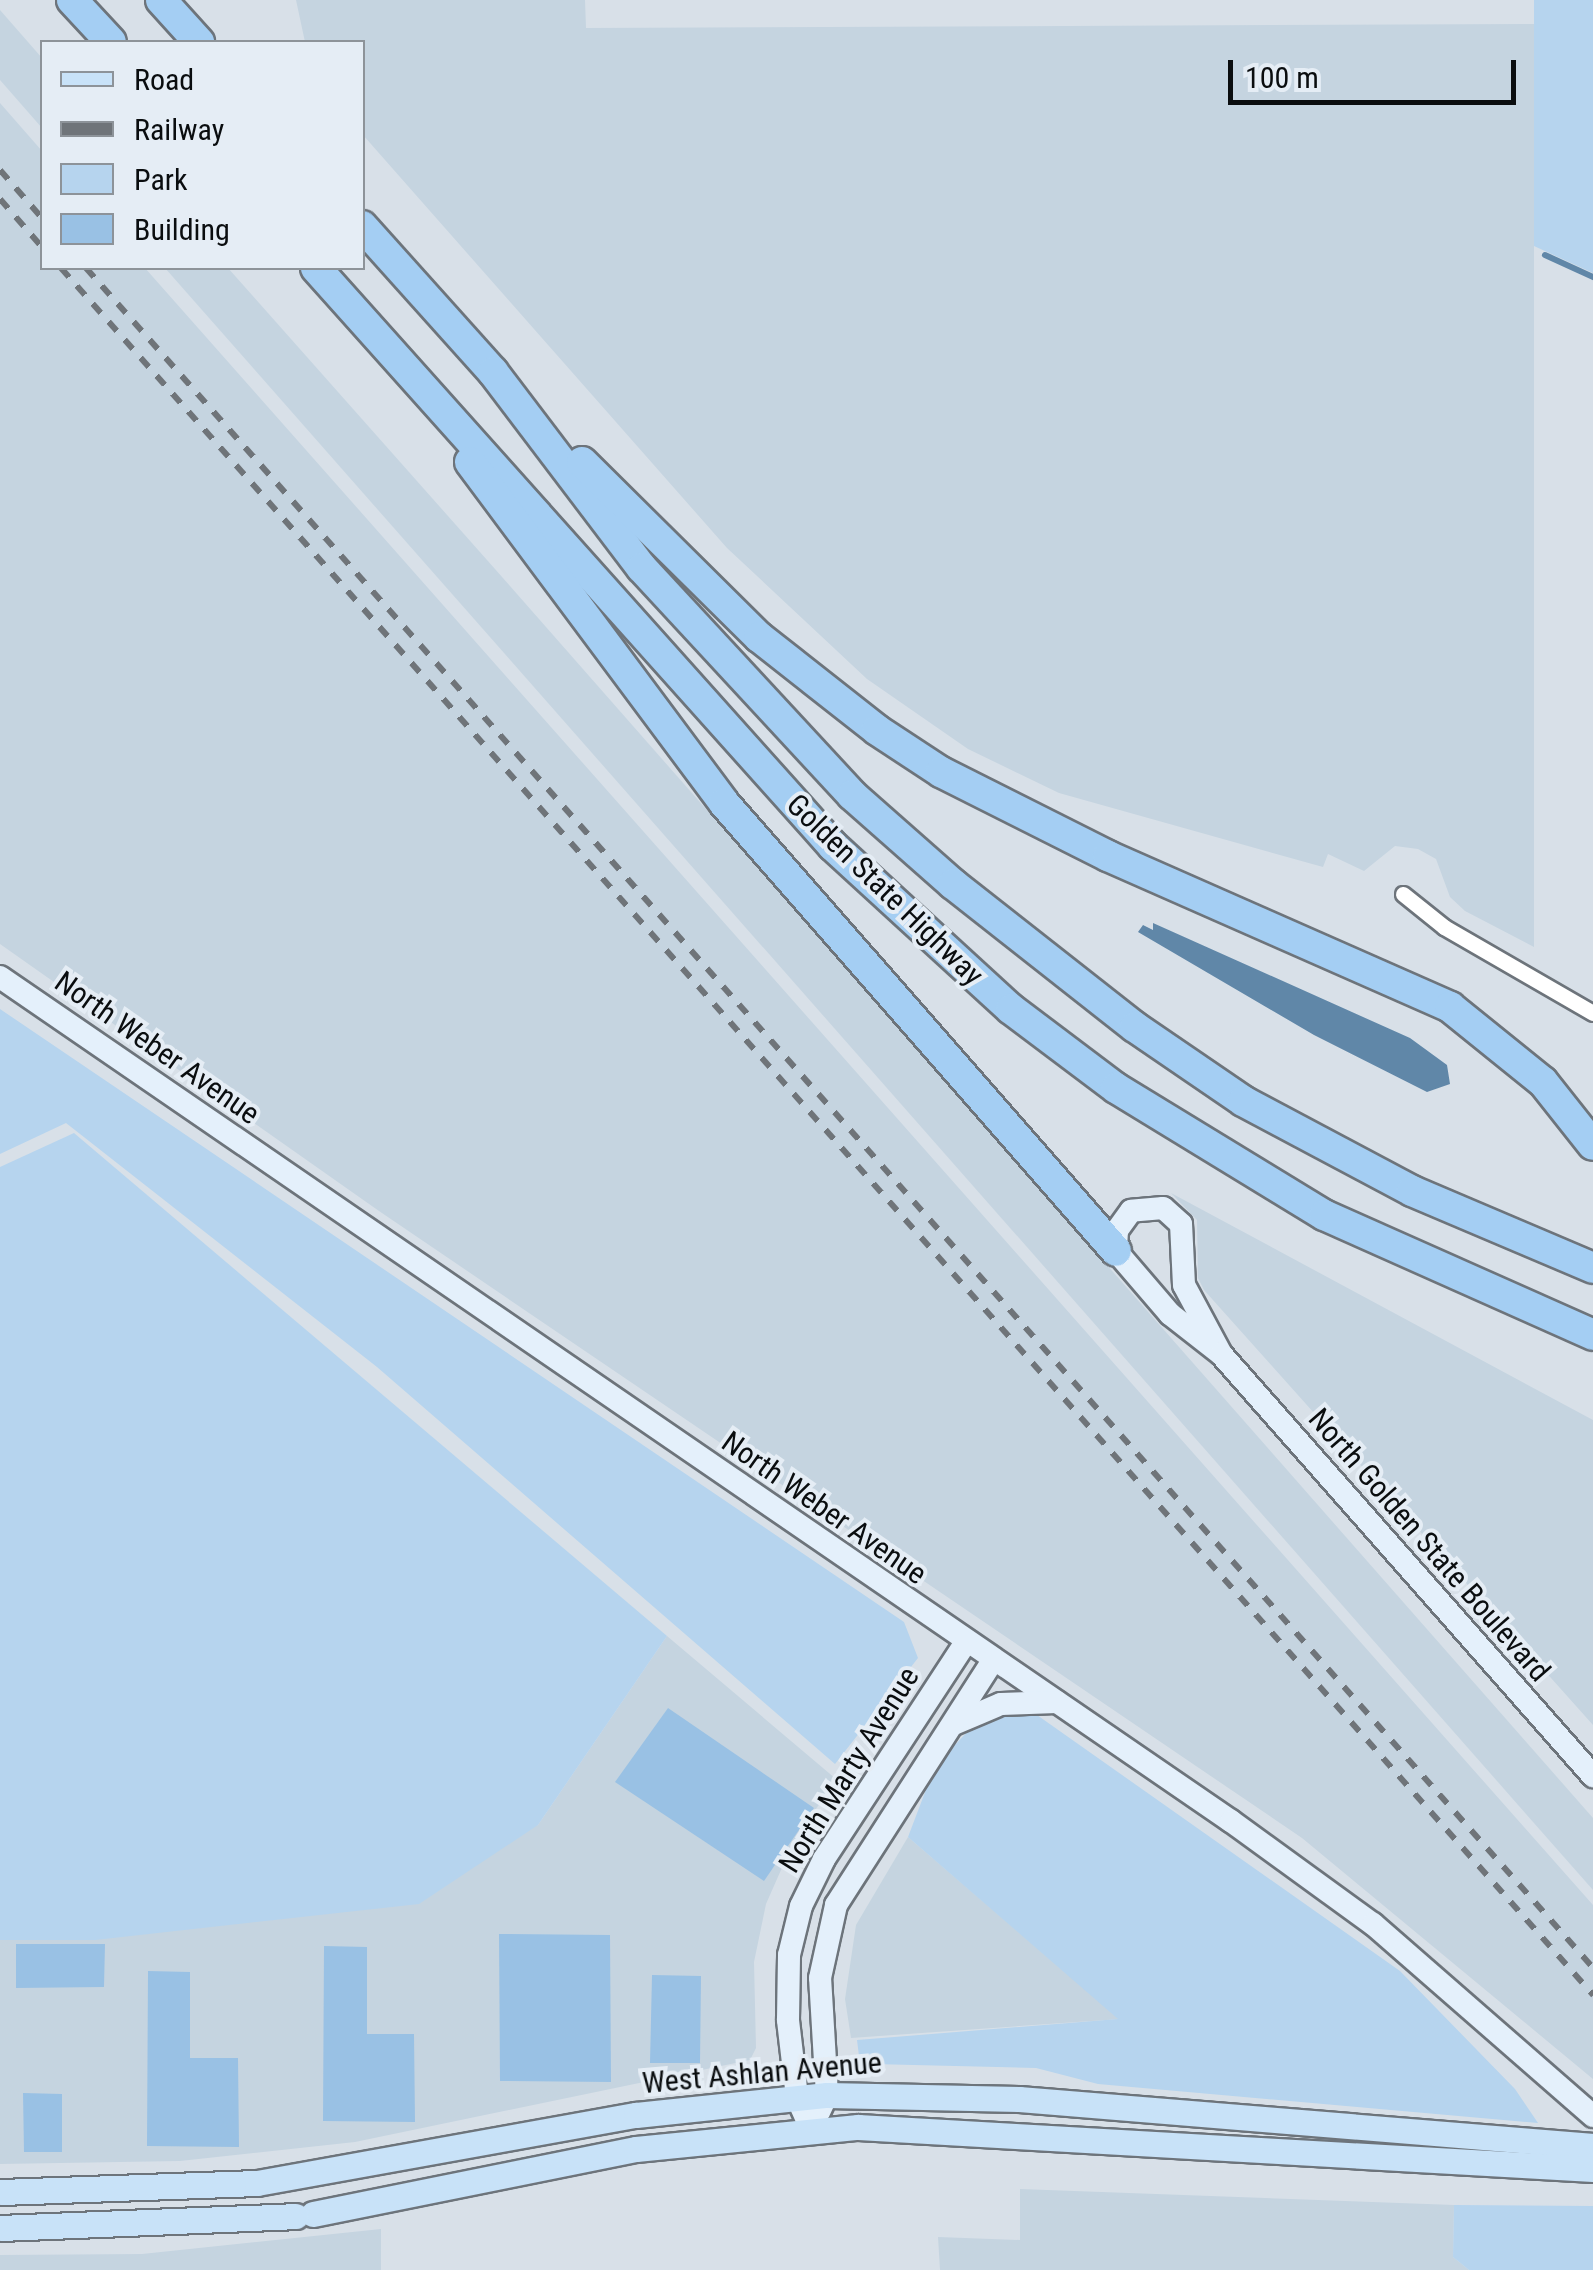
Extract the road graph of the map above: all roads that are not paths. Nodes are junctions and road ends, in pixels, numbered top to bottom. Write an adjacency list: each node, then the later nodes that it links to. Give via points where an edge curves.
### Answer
1 (72, 0): 3 (highway)
2 (161, 0): 4 (highway)
3 (109, 40)
4 (197, 40)
5 (365, 229): 7 (highway, Golden State Highway)
6 (318, 270): 8 (highway, Golden State Highway)
7 (492, 372): 12 (highway, via 759,637 877,730 942,772 1108,856 1450,1008 1543,1082); 14 (highway, Golden State Highway, via 642,568 852,795 954,884 1135,1027 1244,1101 1412,1191)
8 (414, 376): 13 (highway, via 487,488 724,803); 15 (highway, Golden State Highway, via 832,846 1011,1009 1116,1088 1324,1215)
9 (1402, 894): 11 (street, via 1444,928)
10 (0, 977): 17 (main road, North Weber Avenue)
11 (1593, 1013)
12 (1593, 1145)
13 (1116, 1252): 16 (main road, North Golden State Boulevard, via 1170,1314); 16 (main road, North Golden State Boulevard, via 1117,1230 1132,1210 1155,1206 1177,1217 1184,1232 1184,1285)
14 (1593, 1268)
15 (1593, 1335)
16 (1221, 1354): 21 (main road, North Golden State Boulevard)
17 (966, 1642): 18 (main road, North Weber Avenue); 23 (main road, North Marty Avenue, via 824,1858 801,1906 787,1978)
18 (992, 1660): 19 (main road, North Weber Avenue); 20 (main road, North Marty Avenue)
19 (1058, 1702): 20 (main road, via 1000,1704); 24 (main road, North Weber Avenue, via 1372,1924)
20 (942, 1732): 22 (main road, North Marty Avenue, via 856,1866 832,1916 819,2000)
21 (1593, 1776)
22 (827, 2094): 23 (main road, West Ashlan Avenue); 25 (main road, North Marty Avenue); 26 (main road, West Ashlan Avenue, via 1019,2099)
23 (797, 2097): 25 (main road, North Marty Avenue); 27 (main road, West Ashlan Avenue, via 636,2115)
24 (1593, 2116)
25 (812, 2129): 28 (main road, West Ashlan Avenue, via 1028,2133); 30 (main road, West Ashlan Avenue, via 636,2149)
26 (1593, 2146)
27 (420, 2158): 29 (main road, West Ashlan Avenue, via 214,2187); 30 (main road, via 400,2182)
28 (1593, 2170)
29 (0, 2192)
30 (305, 2215): 31 (main road, West Ashlan Avenue)
31 (0, 2228)

